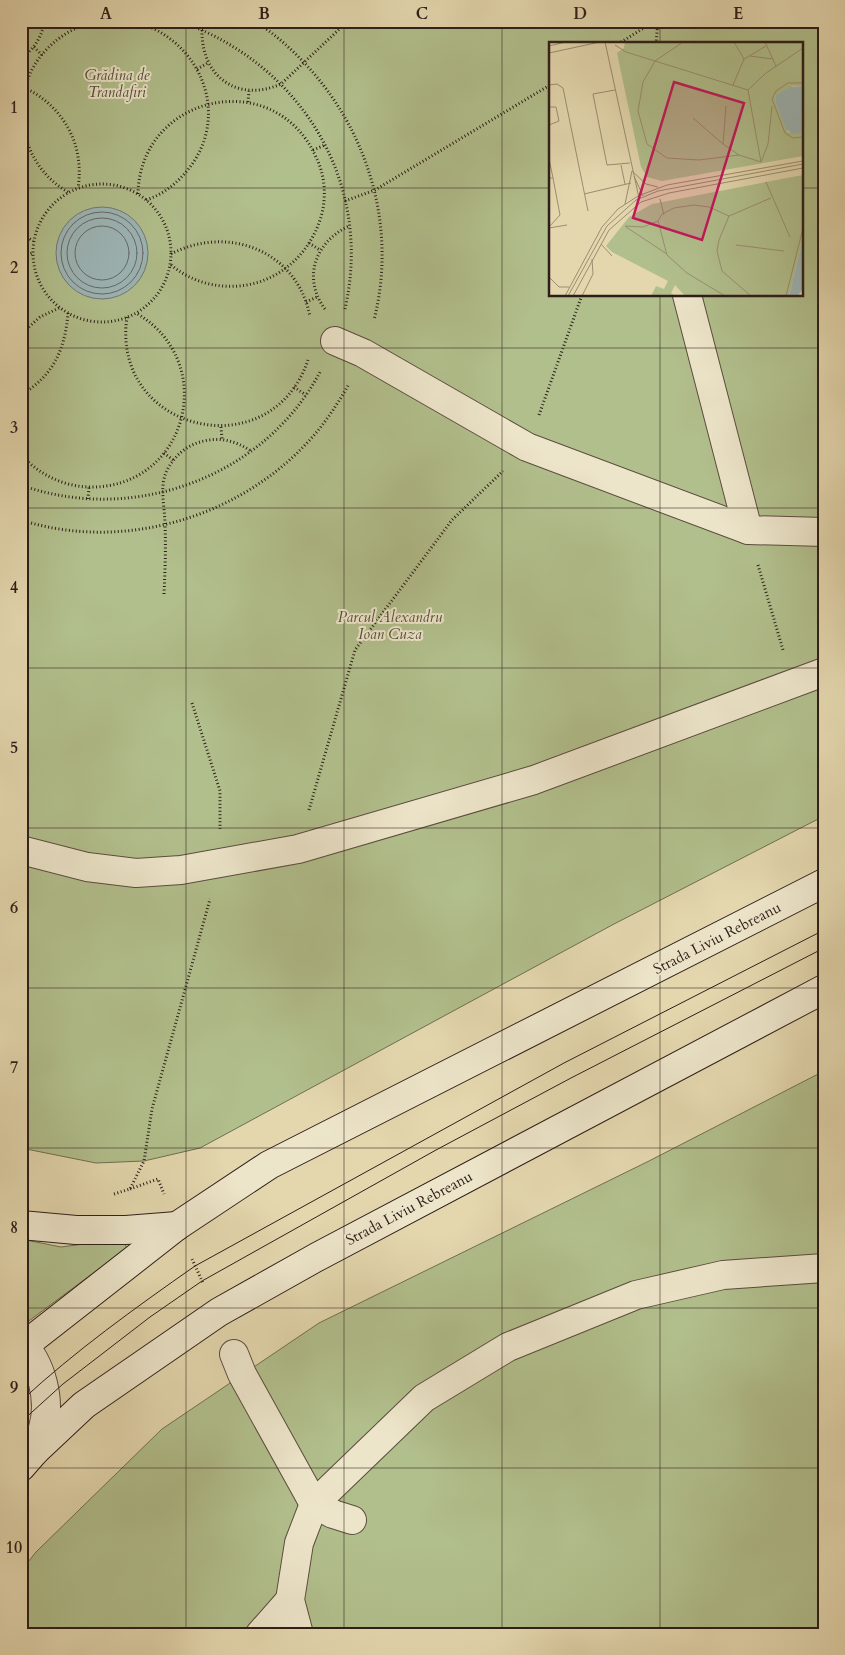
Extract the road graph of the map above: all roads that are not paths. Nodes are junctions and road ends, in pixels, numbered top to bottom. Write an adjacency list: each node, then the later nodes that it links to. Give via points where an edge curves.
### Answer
1 (687, 296): 3 (street)
2 (338, 332): 3 (street, via 363,353 527,447)
3 (748, 530): 4 (street)
4 (824, 532)
5 (824, 672): 6 (street, via 534,780 298,849 181,870 136,873 87,866)
6 (21, 850)
7 (824, 883): 10 (street, Strada Liviu Rebreanu, via 269,1165)
8 (824, 989): 14 (street, Strada Liviu Rebreanu, via 219,1312)
9 (21, 1225): 10 (street, via 76,1230)
10 (177, 1226): 12 (street, Strada Liviu Rebreanu)
11 (824, 1268): 17 (street, via 723,1276 636,1295 508,1347 424,1398)
12 (22, 1346): 15 (street, via 38,1368 45,1391)
13 (234, 1354): 17 (street)
14 (84, 1405): 15 (street, via 53,1416); 16 (street, Strada Liviu Rebreanu)
15 (33, 1414): 16 (street, via 44,1426)
16 (28, 1459)
17 (314, 1504): 18 (street); 19 (street, via 299,1542)
18 (352, 1520)
19 (290, 1600): 20 (street); 21 (street)
20 (260, 1634)
21 (299, 1634)

